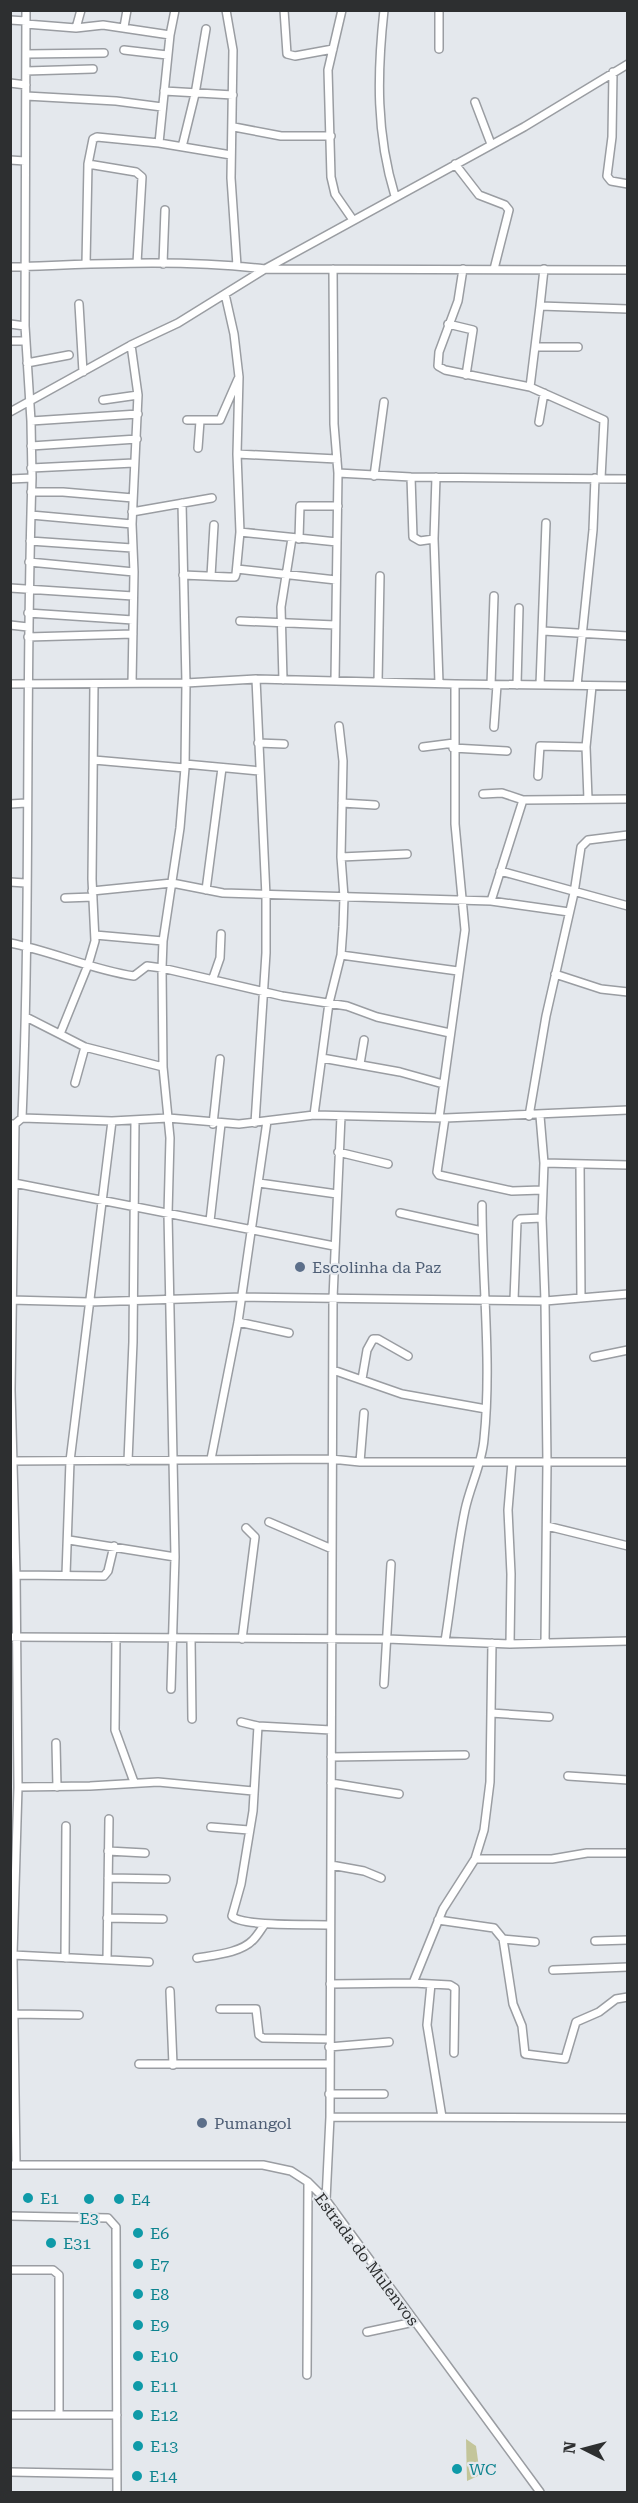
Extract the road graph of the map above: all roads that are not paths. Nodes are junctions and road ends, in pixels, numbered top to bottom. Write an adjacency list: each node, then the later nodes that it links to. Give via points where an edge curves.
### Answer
1 (26, 10): 11 (street)
2 (81, 10): 13 (street)
3 (127, 10): 12 (street)
4 (175, 10): 15 (street)
5 (226, 10): 30 (street, via 233,50)
6 (284, 10): 16 (street, via 290,57)
7 (342, 10): 16 (street)
8 (384, 10): 45 (street, via 380,126)
9 (438, 10): 17 (street)
10 (10, 20): 11 (street)
11 (26, 22): 13 (street); 20 (street)
12 (124, 27): 13 (street); 15 (street)
13 (76, 28)
14 (206, 29): 29 (street)
15 (170, 35): 21 (street)
16 (333, 49): 35 (street, via 328,70)
17 (439, 49)
18 (124, 50): 21 (street)
19 (104, 52): 20 (street)
20 (26, 54): 24 (street)
21 (168, 55): 28 (street)
22 (627, 64): 25 (street)
23 (93, 69): 24 (street)
24 (26, 71): 27 (street)
25 (613, 72): 37 (street); 44 (street, via 607,176 611,181)
26 (10, 83): 27 (street)
27 (26, 85): 31 (street)
28 (164, 91): 29 (street); 33 (street)
29 (195, 94): 30 (street); 38 (street)
30 (233, 95): 34 (street)
31 (26, 96): 33 (street); 41 (street)
32 (475, 102): 37 (street)
33 (162, 107): 36 (street)
34 (234, 127): 35 (street, via 282,136); 39 (street)
35 (331, 136): 47 (street, via 333,187)
36 (159, 143): 38 (street); 42 (street, via 97,137 91,143)
37 (491, 144): 43 (street)
38 (182, 147): 39 (street)
39 (231, 156): 52 (street)
40 (10, 160): 41 (street)
41 (25, 161): 51 (street)
42 (88, 164): 48 (street, via 136,172 142,177); 49 (street)
43 (454, 164): 45 (street); 57 (street, via 479,195 509,210)
44 (627, 184)
45 (395, 196): 47 (street)
46 (165, 210): 50 (street)
47 (353, 220): 54 (street)
48 (136, 263): 49 (street); 50 (street)
49 (86, 264): 51 (street)
50 (164, 264): 52 (street)
51 (24, 266): 53 (street); 66 (street)
52 (237, 266): 54 (street)
53 (10, 267)
54 (265, 269): 55 (street); 60 (street)
55 (333, 269): 56 (street); 93 (street)
56 (463, 269): 57 (street); 65 (street, via 458,301)
57 (494, 269): 58 (street)
58 (544, 269): 59 (street); 62 (street)
59 (627, 270)
60 (225, 294): 69 (street, via 178,323); 76 (street)
61 (79, 304): 74 (street)
62 (540, 306): 63 (street); 70 (street)
63 (627, 309)
64 (10, 324): 66 (street)
65 (448, 324): 75 (street, via 473,330); 75 (street, via 437,357 438,366)
66 (25, 326): 68 (street)
67 (10, 341): 68 (street)
68 (26, 341): 73 (street)
69 (131, 345): 74 (street); 79 (street)
70 (535, 347): 71 (street); 77 (street)
71 (578, 347)
72 (69, 355): 73 (street)
73 (27, 363): 81 (street)
74 (83, 372): 81 (street)
75 (466, 375): 77 (street)
76 (239, 376): 87 (street, via 222,418); 92 (street)
77 (530, 387): 78 (street)
78 (544, 393): 88 (street); 101 (street, via 603,420)
79 (138, 395): 80 (street); 84 (street)
80 (103, 400)
81 (30, 401): 83 (street); 86 (street)
82 (384, 402): 97 (street)
83 (10, 412)
84 (138, 414): 86 (street); 89 (street)
85 (187, 420): 87 (street)
86 (31, 421): 90 (street)
87 (200, 421): 91 (street)
88 (539, 422)
89 (137, 439): 90 (street); 94 (street)
90 (31, 446): 95 (street)
91 (198, 448)
92 (237, 454): 93 (street); 114 (street)
93 (337, 459): 96 (street)
94 (134, 463): 95 (street); 105 (street)
95 (31, 468): 100 (street)
96 (338, 473): 97 (street); 108 (street)
97 (374, 476): 98 (street)
98 (411, 477): 99 (street); 116 (street, via 413,537 420,541)
99 (436, 477): 101 (street); 116 (street)
100 (32, 478): 102 (street); 104 (street)
101 (598, 478): 103 (street); 142 (street)
102 (10, 479)
103 (627, 479)
104 (31, 492): 105 (street); 110 (street)
105 (133, 498): 109 (street)
106 (212, 498): 107 (street)
107 (182, 503): 109 (street); 123 (street)
108 (338, 506): 115 (street, via 300,506); 118 (street)
109 (132, 512): 112 (street)
110 (31, 515): 112 (street); 117 (street)
111 (546, 523): 140 (street)
112 (132, 524): 119 (street)
113 (214, 525): 125 (street)
114 (240, 532): 115 (street); 121 (street)
115 (296, 538): 118 (street); 124 (street)
116 (434, 539): 151 (street)
117 (30, 541): 119 (street); 120 (street)
118 (337, 542): 127 (street)
119 (132, 548): 122 (street)
120 (29, 561): 122 (street); 129 (street)
121 (237, 569): 124 (street); 125 (street, via 235,577)
122 (134, 572): 130 (street)
123 (183, 575): 125 (street); 150 (street)
124 (288, 575): 127 (street); 136 (street)
125 (211, 576)
126 (380, 576): 148 (street)
127 (336, 580): 138 (street)
128 (10, 588): 129 (street)
129 (29, 590): 130 (street); 133 (street)
130 (133, 596): 134 (street)
131 (494, 596): 156 (street)
132 (519, 608): 157 (street)
133 (28, 613): 134 (street); 139 (street)
134 (133, 620): 141 (street)
135 (240, 621): 136 (street)
136 (281, 623): 138 (street); 146 (street)
137 (10, 625): 139 (street)
138 (335, 625): 147 (street)
139 (28, 627): 144 (street)
140 (543, 631): 142 (street); 158 (street)
141 (133, 634): 144 (street); 149 (street)
142 (581, 634): 143 (street); 159 (street)
143 (627, 636)
144 (28, 637): 153 (street)
145 (256, 679): 146 (street); 150 (street); 164 (street)
146 (283, 680): 147 (street)
147 (335, 681): 148 (street)
148 (378, 682): 151 (street)
149 (132, 683): 150 (street); 154 (street)
150 (186, 683): 171 (street)
151 (439, 683): 155 (street)
152 (10, 684): 153 (street)
153 (29, 684): 154 (street); 179 (street)
154 (94, 684): 170 (street)
155 (455, 684): 156 (street); 166 (street)
156 (494, 685): 157 (street); 163 (street)
157 (517, 685): 158 (street)
158 (540, 685): 159 (street)
159 (577, 685): 160 (street)
160 (592, 686): 161 (street); 168 (street)
161 (627, 686)
162 (339, 726): 180 (street)
163 (494, 727)
164 (258, 743): 165 (street); 173 (street)
165 (284, 744)
166 (453, 746): 167 (street); 169 (street); 196 (street, via 455,824)
167 (423, 747)
168 (586, 747): 174 (street, via 540,746); 178 (street)
169 (507, 751)
170 (94, 760): 171 (street); 192 (street)
171 (185, 766): 172 (street); 189 (street)
172 (222, 768): 173 (street); 190 (street)
173 (260, 771): 193 (street)
174 (538, 776)
175 (483, 794): 177 (street, via 502,793)
176 (627, 799): 178 (street)
177 (523, 800): 178 (street); 186 (street)
178 (588, 800)
179 (26, 803): 181 (street); 188 (street)
180 (342, 803): 182 (street); 185 (street)
181 (10, 804)
182 (375, 805)
183 (627, 835): 191 (street, via 584,842)
184 (407, 854): 185 (street)
185 (341, 857): 194 (street)
186 (500, 871): 191 (street); 197 (street)
187 (10, 882): 188 (street)
188 (26, 883): 204 (street)
189 (172, 883): 190 (street); 192 (street); 202 (street)
190 (206, 890): 193 (street)
191 (574, 893): 198 (street); 199 (street)
192 (92, 894): 195 (street); 201 (street)
193 (266, 896): 194 (street); 211 (street)
194 (345, 897): 196 (street); 205 (street)
195 (65, 898)
196 (463, 900): 197 (street); 208 (street, via 465,930)
197 (491, 901): 199 (street)
198 (627, 906)
199 (569, 912): 209 (street)
200 (221, 934): 210 (street, via 220,958)
201 (95, 935): 202 (street); 206 (street)
202 (163, 941): 207 (street)
203 (10, 943): 204 (street)
204 (26, 946): 206 (street); 214 (street)
205 (341, 955): 208 (street); 213 (street)
206 (88, 965): 207 (street, via 134,976 147,966); 216 (street)
207 (162, 968): 210 (street); 222 (street)
208 (458, 971): 215 (street)
209 (555, 974): 212 (street, via 601,989); 228 (street)
210 (213, 978): 211 (street)
211 (264, 992): 213 (street); 236 (street)
212 (627, 992)
213 (329, 1003): 215 (street); 219 (street)
214 (26, 1017): 216 (street); 230 (street)
215 (450, 1033): 224 (street)
216 (60, 1034): 218 (street)
217 (364, 1040): 221 (street)
218 (85, 1047): 222 (street); 223 (street)
219 (322, 1058): 221 (street); 226 (street)
220 (220, 1059): 238 (street)
221 (360, 1064): 224 (street)
222 (163, 1067): 231 (street)
223 (75, 1083)
224 (443, 1084): 232 (street)
225 (627, 1110): 229 (street)
226 (314, 1115): 227 (street); 235 (street)
227 (340, 1116): 232 (street); 239 (street)
228 (530, 1116): 229 (street); 232 (street)
229 (540, 1116): 240 (street)
230 (22, 1118): 233 (street); 237 (street)
231 (168, 1118): 234 (street); 238 (street); 252 (street)
232 (442, 1118): 246 (street, via 439,1175 512,1191)
233 (112, 1121): 234 (street); 248 (street)
234 (135, 1121): 250 (street)
235 (267, 1121): 236 (street); 245 (street)
236 (255, 1123): 238 (street)
237 (13, 1124): 244 (street)
238 (217, 1124): 255 (street)
239 (338, 1152): 241 (street); 247 (street)
240 (544, 1163): 242 (street); 246 (street)
241 (388, 1164)
242 (580, 1164): 243 (street); 264 (street)
243 (627, 1165)
244 (14, 1183): 248 (street); 253 (street)
245 (260, 1183): 247 (street); 256 (street)
246 (542, 1190): 254 (street)
247 (337, 1194): 258 (street)
248 (102, 1201): 250 (street); 270 (street)
249 (482, 1205): 257 (street)
250 (135, 1206): 252 (street); 267 (street)
251 (400, 1212): 257 (street)
252 (168, 1214): 255 (street); 262 (street)
253 (13, 1215): 259 (street)
254 (542, 1218): 268 (street, via 517,1222); 269 (street)
255 (210, 1221): 256 (street)
256 (252, 1230): 258 (street); 261 (street)
257 (482, 1231): 265 (street)
258 (334, 1246): 263 (street)
259 (11, 1261): 266 (street)
260 (627, 1294): 264 (street)
261 (242, 1297): 262 (street); 263 (street); 271 (street)
262 (170, 1298): 267 (street); 285 (street)
263 (333, 1298): 265 (street); 277 (street)
264 (581, 1298): 269 (street)
265 (484, 1299): 268 (street); 280 (street)
266 (12, 1300): 270 (street); 275 (street)
267 (133, 1300): 270 (street); 288 (street)
268 (514, 1300): 269 (street)
269 (545, 1301): 292 (street)
270 (89, 1302): 287 (street)
271 (238, 1323): 272 (street); 282 (street)
272 (289, 1333)
273 (627, 1350): 276 (street)
274 (408, 1356): 278 (street, via 373,1339)
275 (11, 1357): 279 (street)
276 (594, 1357)
277 (333, 1370): 278 (street); 283 (street)
278 (362, 1379): 280 (street, via 402,1394)
279 (11, 1390): 284 (street)
280 (486, 1408): 286 (street)
281 (364, 1413): 289 (street)
282 (211, 1459): 283 (street); 285 (street)
283 (331, 1459): 289 (street); 299 (street)
284 (11, 1460): 287 (street); 302 (street)
285 (172, 1460): 288 (street); 300 (street)
286 (481, 1460): 289 (street); 290 (street); 311 (street, via 465,1512)
287 (70, 1461): 288 (street); 296 (street)
288 (128, 1461)
289 (360, 1462)
290 (512, 1462): 292 (street); 315 (street, via 508,1510 512,1574)
291 (627, 1462): 292 (street)
292 (547, 1463): 294 (street)
293 (269, 1522): 299 (street)
294 (547, 1526): 298 (street); 314 (street)
295 (246, 1528): 308 (street, via 255,1537)
296 (69, 1540): 297 (street); 303 (street)
297 (114, 1546): 300 (street); 303 (street, via 104,1576)
298 (627, 1546)
299 (332, 1549): 309 (street)
300 (175, 1557): 306 (street)
301 (391, 1564): 310 (street)
302 (16, 1575): 303 (street); 304 (street)
303 (66, 1575)
304 (14, 1637): 305 (street); 324 (street)
305 (116, 1639): 306 (street); 330 (street, via 115,1730)
306 (172, 1639): 307 (street); 317 (street)
307 (191, 1639): 308 (street); 320 (street)
308 (242, 1639): 309 (street)
309 (331, 1639): 310 (street); 323 (street)
310 (387, 1640): 311 (street); 316 (street)
311 (445, 1641): 313 (street)
312 (627, 1641): 314 (street)
313 (492, 1643): 315 (street); 318 (street)
314 (545, 1643): 315 (street)
315 (510, 1644)
316 (384, 1684)
317 (171, 1689)
318 (491, 1713): 319 (street); 344 (street, via 487,1804)
319 (549, 1717)
320 (192, 1719)
321 (241, 1722): 322 (street)
322 (258, 1726): 323 (street); 334 (street)
323 (331, 1730): 327 (street)
324 (13, 1738): 332 (street)
325 (56, 1743): 333 (street)
326 (465, 1755): 327 (street)
327 (331, 1757): 331 (street)
328 (568, 1776): 329 (street)
329 (627, 1779)
330 (135, 1782): 333 (street); 334 (street)
331 (331, 1783): 335 (street); 345 (street)
332 (18, 1787): 333 (street); 337 (street)
333 (57, 1787)
334 (253, 1791): 340 (street)
335 (399, 1794)
336 (109, 1819): 341 (street)
337 (14, 1821): 358 (street)
338 (66, 1826): 359 (street)
339 (211, 1827): 340 (street)
340 (249, 1830): 352 (street, via 232,1916)
341 (108, 1851): 343 (street); 346 (street)
342 (627, 1852): 344 (street)
343 (145, 1853)
344 (475, 1859): 351 (street)
345 (331, 1865): 347 (street); 353 (street)
346 (108, 1878): 348 (street); 349 (street)
347 (381, 1878)
348 (166, 1879)
349 (107, 1918): 350 (street); 361 (street)
350 (163, 1919)
351 (438, 1920): 354 (street, via 494,1928); 366 (street)
352 (265, 1924): 353 (street); 360 (street, via 248,1944)
353 (330, 1924): 368 (street)
354 (502, 1939): 357 (street); 370 (street, via 525,2054 565,2059 576,2022 599,2012 611,2001)
355 (627, 1940): 356 (street)
356 (595, 1941)
357 (535, 1942)
358 (13, 1955): 359 (street); 365 (street)
359 (65, 1958): 361 (street)
360 (197, 1958)
361 (107, 1960): 362 (street)
362 (149, 1962)
363 (627, 1967): 364 (street)
364 (553, 1970)
365 (12, 1982): 372 (street)
366 (413, 1983): 367 (street); 368 (street)
367 (431, 1983): 376 (street, via 450,1985 456,1990); 384 (street, via 427,2025)
368 (330, 1984): 375 (street)
369 (170, 1991): 379 (street)
370 (627, 1997)
371 (220, 2009): 375 (street, via 256,2009 259,2035 263,2038)
372 (14, 2014): 373 (street); 380 (street)
373 (80, 2015)
374 (388, 2042): 375 (street)
375 (329, 2043): 378 (street)
376 (454, 2053)
377 (139, 2064): 379 (street)
378 (329, 2064): 379 (street); 381 (street)
379 (173, 2065)
380 (13, 2089): 386 (street)
381 (329, 2094): 382 (street); 383 (street)
382 (384, 2094)
383 (330, 2117): 384 (street); 388 (street)
384 (442, 2117): 385 (street)
385 (627, 2118)
386 (14, 2165): 387 (street, Estrada do Mulenvos, via 263,2165 291,2171)
387 (308, 2182): 388 (street, Estrada do Mulenvos); 393 (street)
388 (326, 2200): 391 (street, Estrada do Mulenvos)
389 (10, 2216): 396 (street, via 101,2218 114,2222)
390 (10, 2270): 394 (street, via 53,2270 59,2275)
391 (414, 2322): 392 (street); 400 (street, Estrada do Mulenvos)
392 (367, 2332)
393 (307, 2375)
394 (59, 2414): 395 (street); 396 (street)
395 (10, 2415)
396 (117, 2415): 398 (street)
397 (10, 2472): 398 (street)
398 (117, 2474): 399 (street)
399 (117, 2493)
400 (540, 2493)

